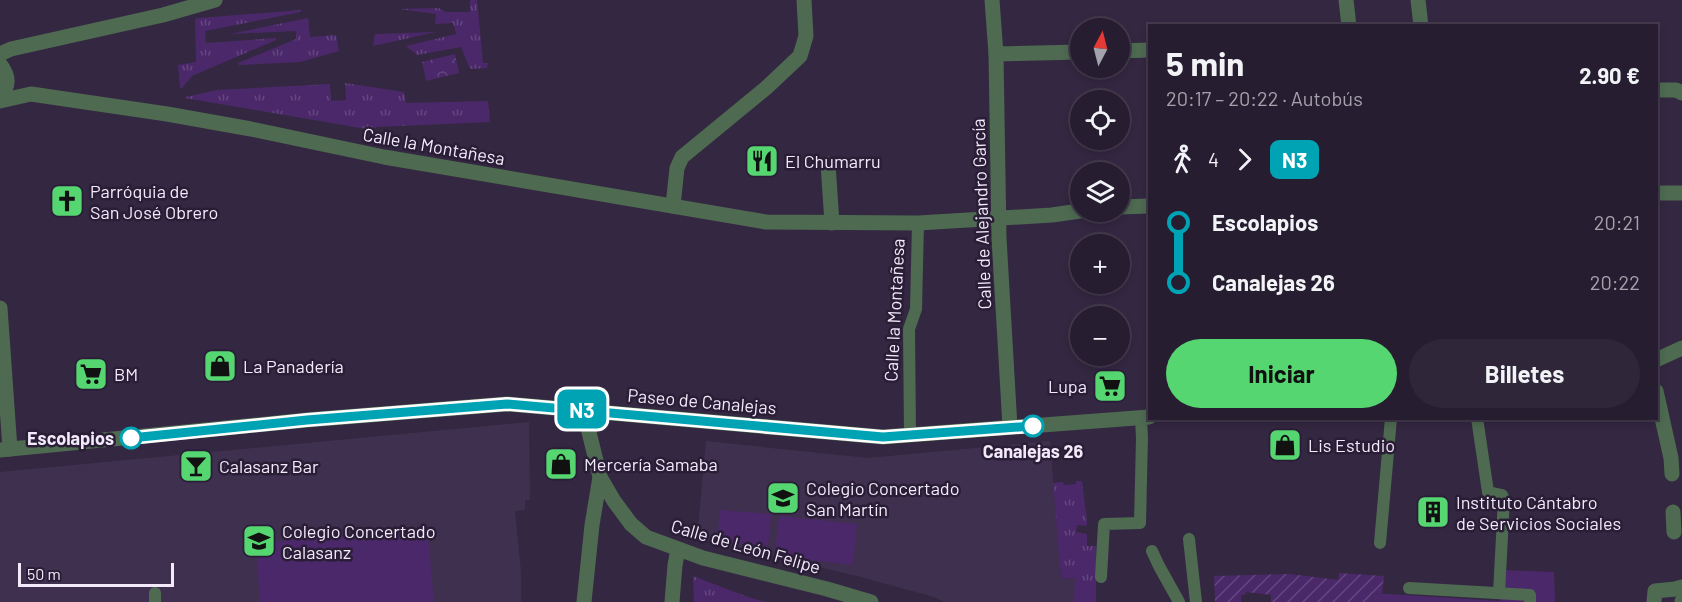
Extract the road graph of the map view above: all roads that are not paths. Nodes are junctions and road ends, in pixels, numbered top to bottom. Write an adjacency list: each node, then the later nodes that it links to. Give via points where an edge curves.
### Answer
1 (215, 0): 11 (street)
2 (804, 0): 21 (street, via 806,36 800,56 682,157)
3 (992, 0): 12 (street, Calle de Alejandro García)
4 (1346, 0): 6 (street)
5 (1418, 0): 7 (street)
6 (1348, 24)
7 (1420, 24)
8 (1148, 50): 9 (street)
9 (1130, 51)
10 (1070, 52): 12 (street)
11 (0, 54)
12 (996, 54): 25 (street, Calle de Alejandro García)
13 (4, 69): 16 (street); 17 (street, via 7,89)
14 (1658, 90): 15 (street)
15 (1682, 93)
16 (31, 94): 17 (street, Calle la Montañesa); 21 (street, Calle la Montañesa, via 167,114 384,157)
17 (0, 100)
18 (828, 164): 26 (street)
19 (1658, 193): 20 (street)
20 (1682, 193)
21 (673, 206): 26 (street, Calle la Montañesa, via 766,222)
22 (1148, 206): 23 (street)
23 (1130, 207)
24 (1070, 213): 25 (street, Calle la Montañesa)
25 (999, 218): 27 (street, Calle la Montañesa); 36 (street, Calle de Alejandro García)
26 (832, 223): 27 (street, Calle la Montañesa)
27 (918, 223): 37 (lane, Calle la Montañesa, via 916,309 909,329)
28 (0, 308): 38 (street)
29 (1682, 348): 30 (street)
30 (1658, 359)
31 (1658, 400): 39 (street)
32 (589, 410): 37 (street, Paseo de Canalejas, via 871,436); 38 (street, Paseo de Canalejas, via 507,404); 40 (street, Calle de León Felipe, via 588,428)
33 (1145, 418): 36 (street, Paseo de Canalejas); 47 (lane, via 1142,528 1104,524)
34 (1391, 420): 44 (lane)
35 (1477, 420): 49 (lane, via 1488,492 1504,499)
36 (1010, 427): 37 (street, Paseo de Canalejas)
37 (910, 435)
38 (5, 450)
39 (1672, 474)
40 (600, 477): 45 (street, Calle de León Felipe, via 631,524 646,537); 51 (street)
41 (1673, 512): 42 (street)
42 (1674, 532)
43 (1189, 539): 55 (lane)
44 (1380, 543)
45 (678, 549): 52 (street); 53 (street, Calle de León Felipe)
46 (1152, 550): 54 (lane)
47 (1101, 577)
48 (1409, 588): 49 (lane)
49 (1499, 593): 56 (lane, via 1530,595)
50 (1680, 595): 57 (street, via 1656,591)
51 (584, 602)
52 (672, 602)
53 (871, 602)
54 (1179, 602)
55 (1196, 602)
56 (1530, 602)
57 (1654, 602)

